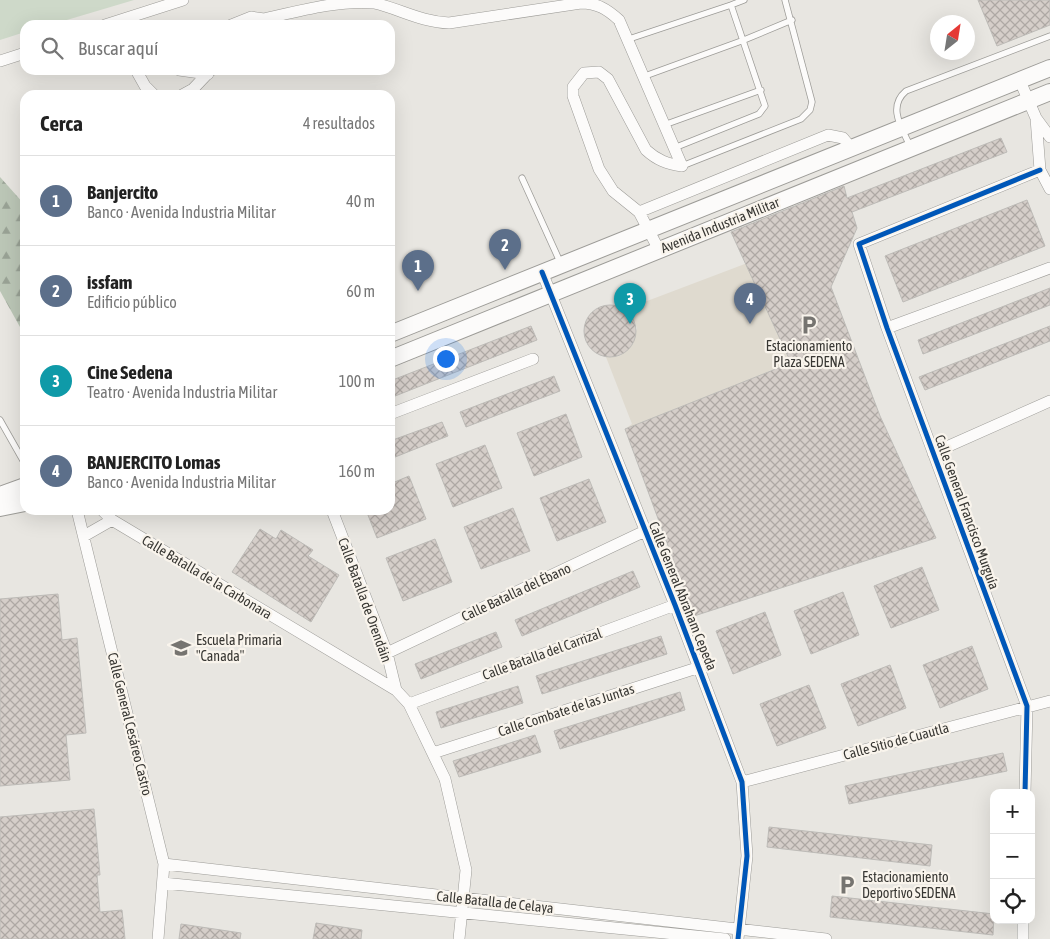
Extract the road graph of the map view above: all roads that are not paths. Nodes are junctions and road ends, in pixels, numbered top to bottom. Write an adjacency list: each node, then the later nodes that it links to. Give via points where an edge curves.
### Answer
1 (183, 0): 5 (street)
2 (744, 0): 4 (lane)
3 (785, 0): 9 (lane)
4 (731, 5): 11 (lane); 12 (lane)
5 (138, 20)
6 (244, 20): 7 (street, via 251,17)
7 (258, 20)
8 (270, 20): 11 (street, via 345,0 375,3 415,18 449,23 593,3 619,20)
9 (792, 20): 12 (lane); 33 (lane, via 812,102 806,115)
10 (1050, 36): 27 (lane, via 906,91 896,104)
11 (629, 39): 18 (street)
12 (744, 40): 18 (lane); 22 (lane)
13 (20, 55): 14 (street)
14 (0, 61)
15 (1050, 68): 19 (main road, Avenida Industria Militar)
16 (139, 75): 20 (street)
17 (206, 75): 21 (street)
18 (645, 76): 26 (street)
19 (1020, 81): 24 (street); 27 (main road, Avenida Industria Militar)
20 (149, 90)
21 (191, 90)
22 (761, 90): 26 (lane); 30 (lane, via 765,106 759,114)
23 (1050, 92): 24 (main road, Avenida Industria Militar)
24 (1028, 101): 25 (street); 31 (main road, Avenida Industria Militar)
25 (1036, 118): 28 (street); 29 (street)
26 (664, 126): 30 (street)
27 (902, 128): 31 (lane); 32 (main road, Avenida Industria Militar)
28 (1049, 135): 29 (street)
29 (1036, 139): 34 (street)
30 (674, 148): 33 (street)
31 (911, 148): 39 (main road, Avenida Industria Militar)
32 (852, 149): 37 (street, via 843,138 828,135); 38 (main road, Avenida Industria Militar)
33 (682, 166): 37 (street, via 667,164 646,150 608,78 590,71 577,79 573,96 599,169 613,190)
34 (1040, 170): 36 (street); 44 (street, Calle General Francisco Murguía, via 859,244)
35 (522, 178): 40 (lane)
36 (1050, 189)
37 (639, 212): 38 (street)
38 (649, 228): 39 (street); 40 (main road, Avenida Industria Militar)
39 (659, 250): 43 (main road, Avenida Industria Militar)
40 (561, 264): 42 (main road, Avenida Industria Militar)
41 (1050, 268): 44 (street)
42 (542, 272): 43 (street, Calle General Abraham Cepeda); 45 (main road, Avenida Industria Militar)
43 (551, 293): 46 (main road, Avenida Industria Militar); 61 (street, Calle General Abraham Cepeda)
44 (887, 328): 51 (street, Calle General Francisco Murguía)
45 (395, 332)
46 (395, 357)
47 (533, 359): 49 (street)
48 (1050, 401): 51 (street)
49 (395, 412)
50 (0, 420): 52 (lane)
51 (933, 453): 69 (street, Calle General Francisco Murguía)
52 (20, 455)
53 (20, 488): 54 (main road)
54 (0, 495)
55 (20, 504): 56 (main road)
56 (0, 508)
57 (78, 515): 62 (street, Calle General Cesáreo Castro)
58 (107, 515): 60 (street, Calle Batalla de la Carbonara)
59 (334, 515): 64 (street, Calle Batalla de Orendáin)
60 (112, 520): 62 (street); 66 (street, Calle Batalla de la Carbonara)
61 (645, 531): 63 (street, Calle General Abraham Cepeda); 64 (street, Calle Batalla del Ébano)
62 (84, 536): 73 (street, Calle General Cesáreo Castro)
63 (675, 605): 65 (street, Calle General Abraham Cepeda); 68 (street, Calle Batalla del Carrizal)
64 (387, 653): 66 (street, Calle Batalla de Orendáin)
65 (700, 667): 70 (street, Calle Combate de las Juntas); 71 (street, Calle General Abraham Cepeda)
66 (396, 690): 68 (street, Calle Batalla de la Carbonara)
67 (1050, 701): 69 (street, Calle Sitio de Cuautla)
68 (409, 704): 70 (street, Calle Batalla de la Carbonara)
69 (1027, 706): 71 (street, Calle Sitio de Cuautla); 72 (street, Calle General Francisco Murguía)
70 (434, 753): 75 (street, Calle Batalla de la Carbonara, via 445,779 466,870)
71 (742, 782): 78 (street, Calle General Abraham Cepeda, via 747,856)
72 (1025, 789)
73 (164, 864): 74 (street, Calle General Cesáreo Castro); 75 (street, Calle Batalla de Celaya)
74 (162, 884): 76 (street, Calle Batalla de Celaya); 79 (street, Calle General Cesáreo Castro)
75 (463, 898): 76 (street, Calle Batalla de la Carbonara); 78 (street, Calle Batalla de Celaya)
76 (462, 912): 80 (street, Calle Batalla de la Carbonara); 81 (street, Calle Batalla de Celaya)
77 (1023, 924): 83 (street)
78 (739, 934): 82 (street, Calle Batalla de Celaya)
79 (158, 939)
80 (459, 939)
81 (725, 939)
82 (826, 939)
83 (1023, 939)

